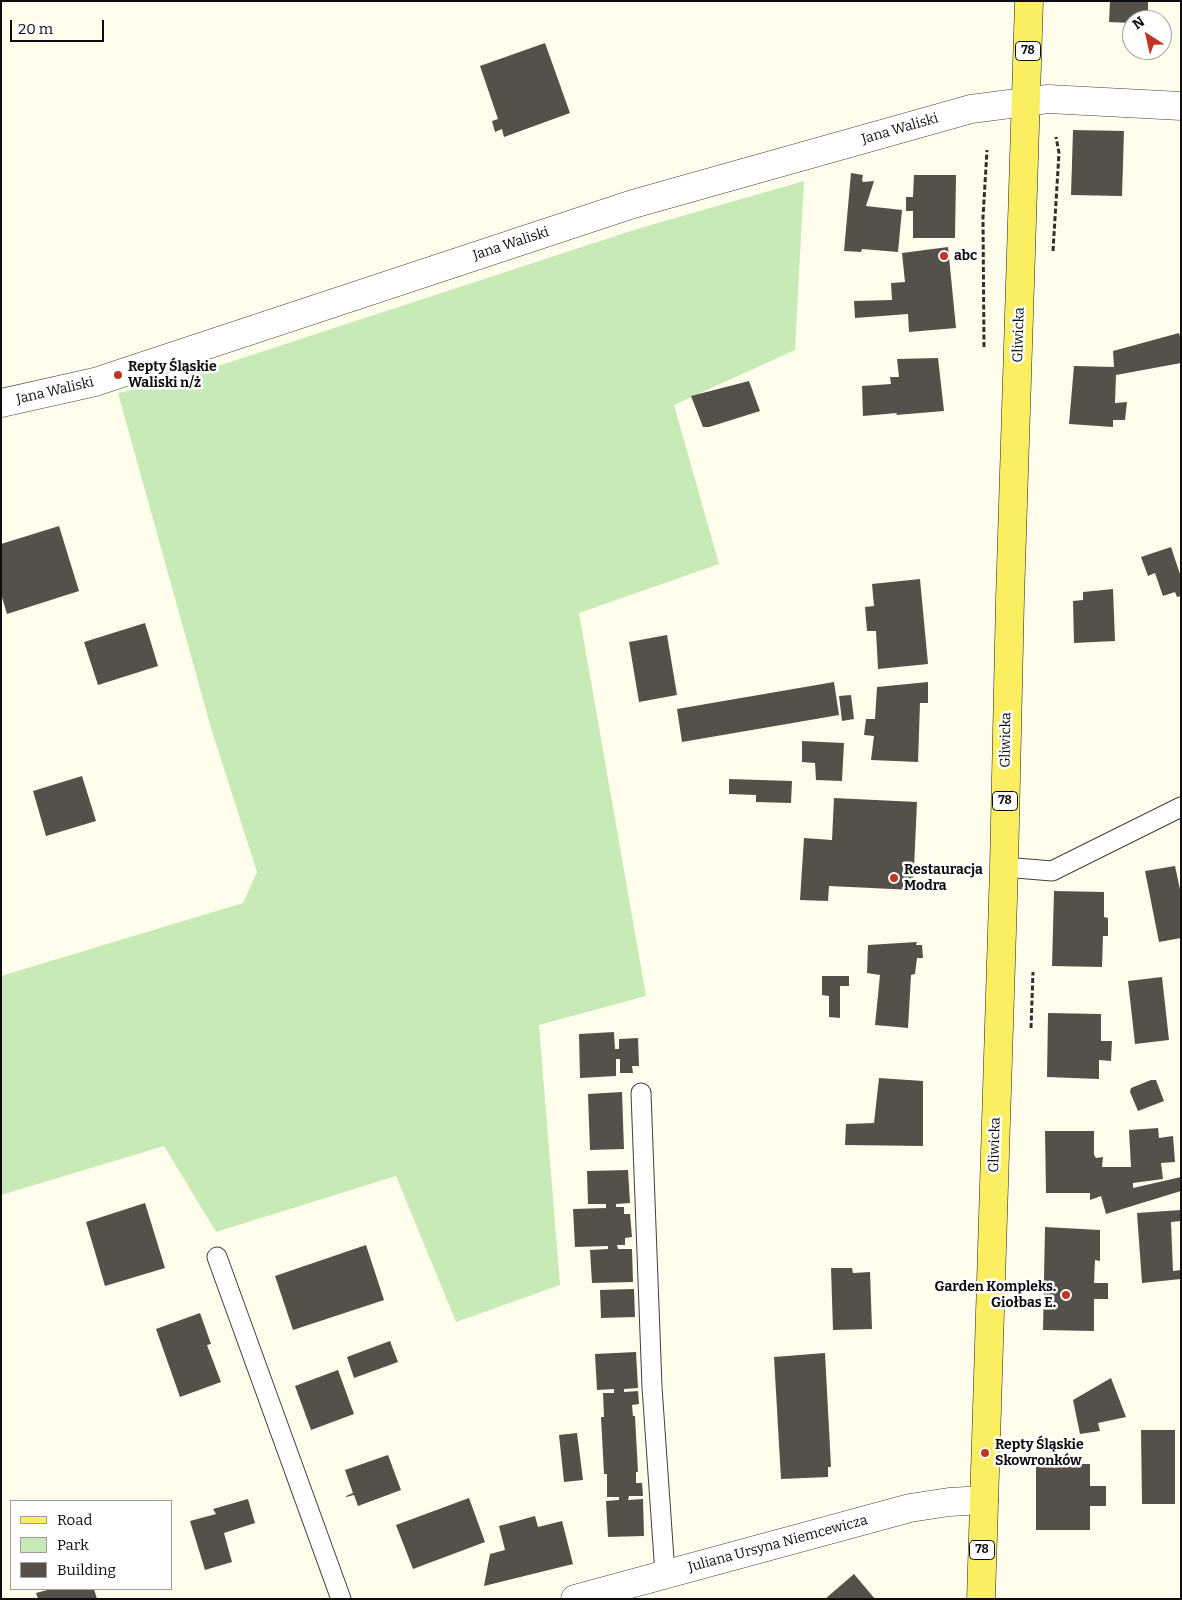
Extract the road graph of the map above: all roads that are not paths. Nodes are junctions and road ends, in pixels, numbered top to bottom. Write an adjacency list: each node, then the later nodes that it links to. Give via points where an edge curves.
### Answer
1 (1029, 1): 2 (main road, Gliwicka / 78)
2 (1026, 101): 3 (street, Jana Waliski, via 1048,98); 4 (street, Jana Waliski, via 971,109 633,204 95,382); 6 (main road, Gliwicka / 78)
3 (1181, 106)
4 (1, 403)
5 (1181, 807): 6 (lane, via 1052,870)
6 (1004, 867): 9 (main road, Gliwicka / 78)
7 (641, 1093): 10 (lane, via 652,1388)
8 (217, 1257): 11 (lane)
9 (984, 1500): 10 (street, Juliana Ursyna Niemcewicza, via 910,1508); 13 (main road, Gliwicka / 78)
10 (665, 1574): 12 (street, Juliana Ursyna Niemcewicza)
11 (341, 1599)
12 (575, 1599)
13 (981, 1599)

